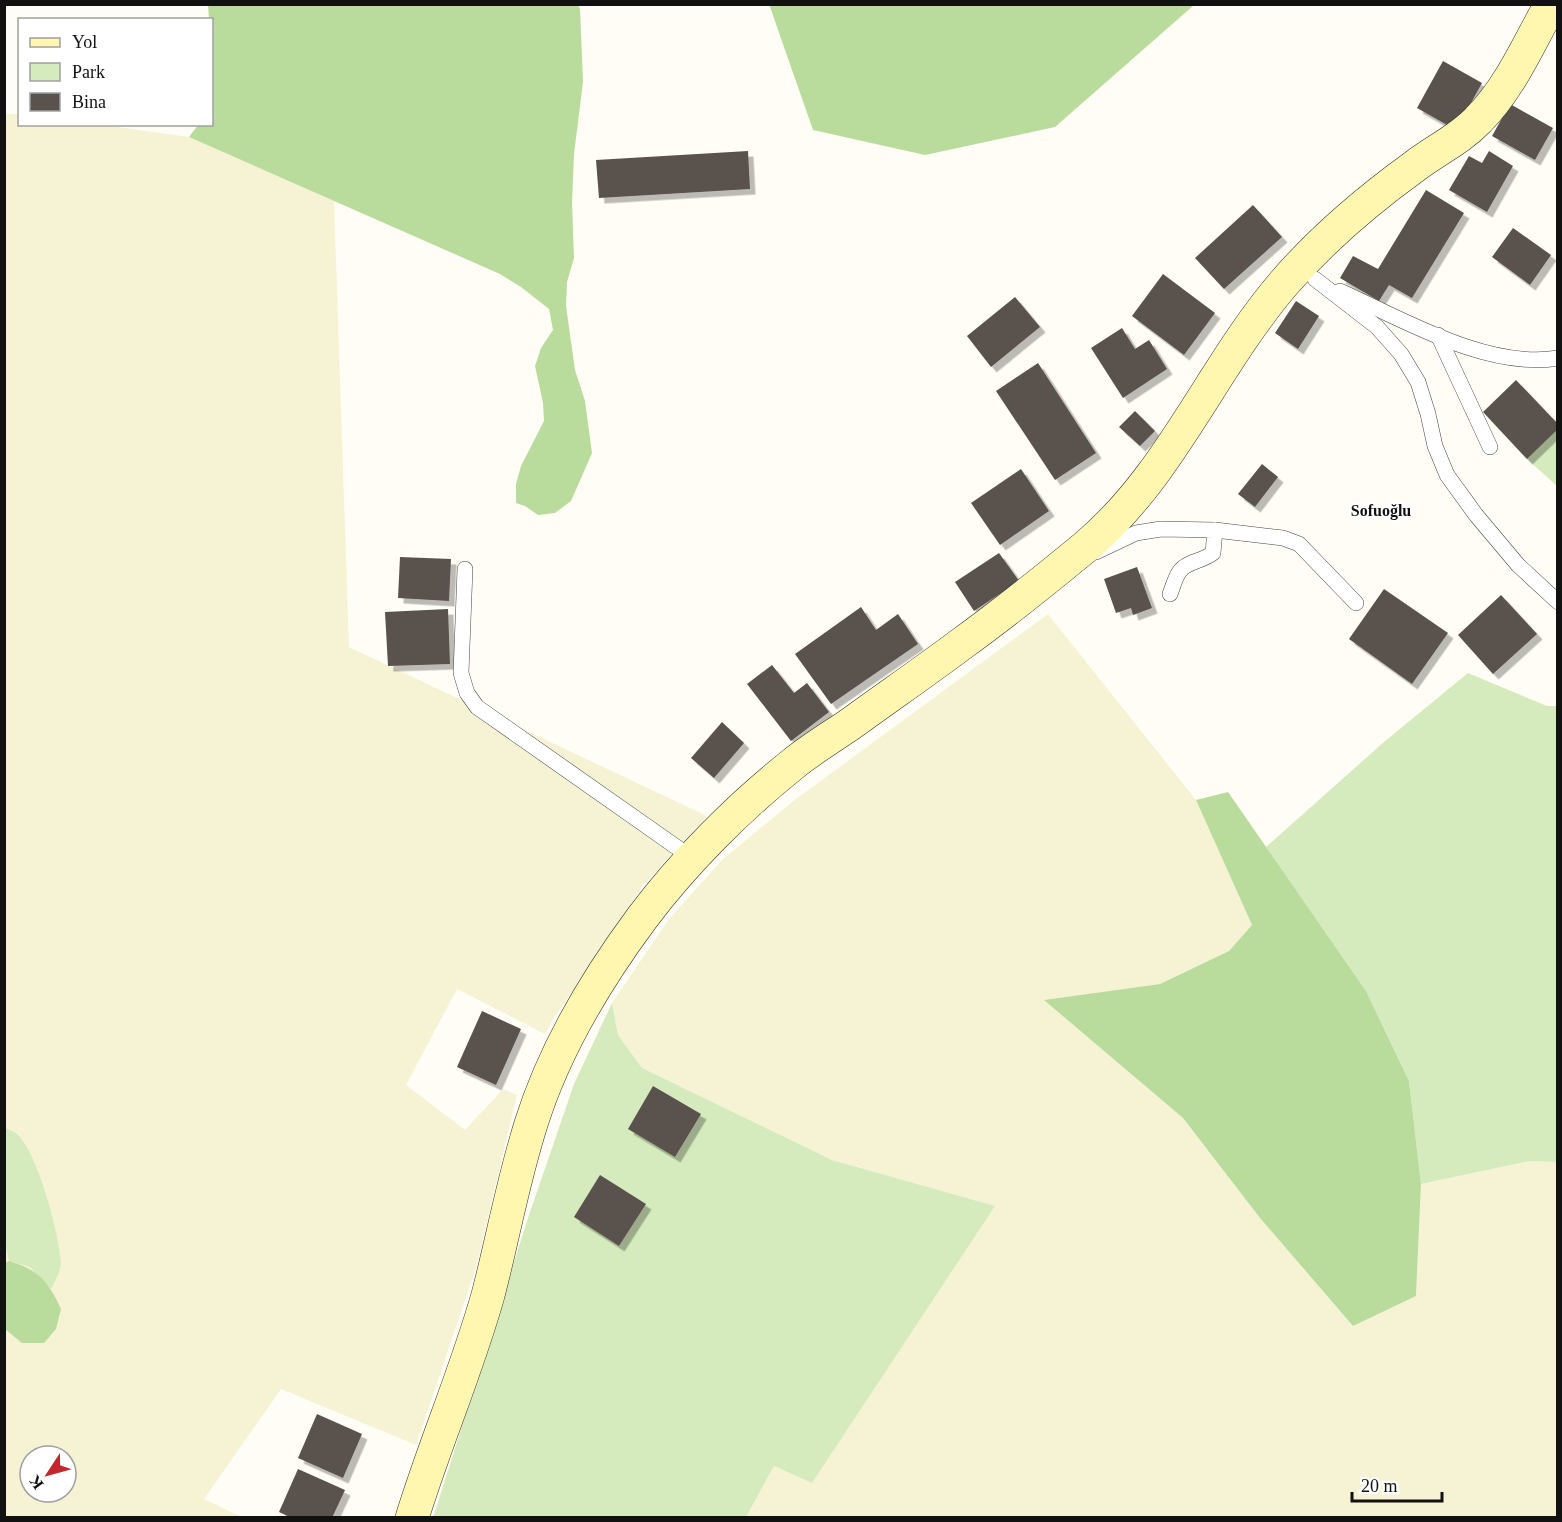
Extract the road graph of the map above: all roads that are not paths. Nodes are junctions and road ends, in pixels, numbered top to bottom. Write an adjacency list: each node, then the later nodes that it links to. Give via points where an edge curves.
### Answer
1 (1551, 4): 2 (street, via 1501,92 1483,115 1464,134 1350,217)
2 (1305, 274): 3 (lane); 8 (street, via 1239,341 1147,483 1089,544); 10 (lane, via 1377,327 1401,354 1418,382 1447,475 1518,565)
3 (1438, 335): 4 (lane, via 1501,357); 5 (lane)
4 (1557, 358)
5 (1490, 447)
6 (1215, 530): 8 (lane, via 1161,529 1136,533); 9 (lane, via 1213,553 1180,571); 11 (lane, via 1282,538 1299,544)
7 (465, 569): 12 (lane, via 461,673 467,693 477,707)
8 (1052, 573): 12 (street, via 964,642 793,764)
9 (1170, 594)
10 (1557, 602)
11 (1356, 603)
12 (692, 858): 13 (street, via 615,955 588,997 545,1085 515,1179 487,1296)
13 (412, 1518)

